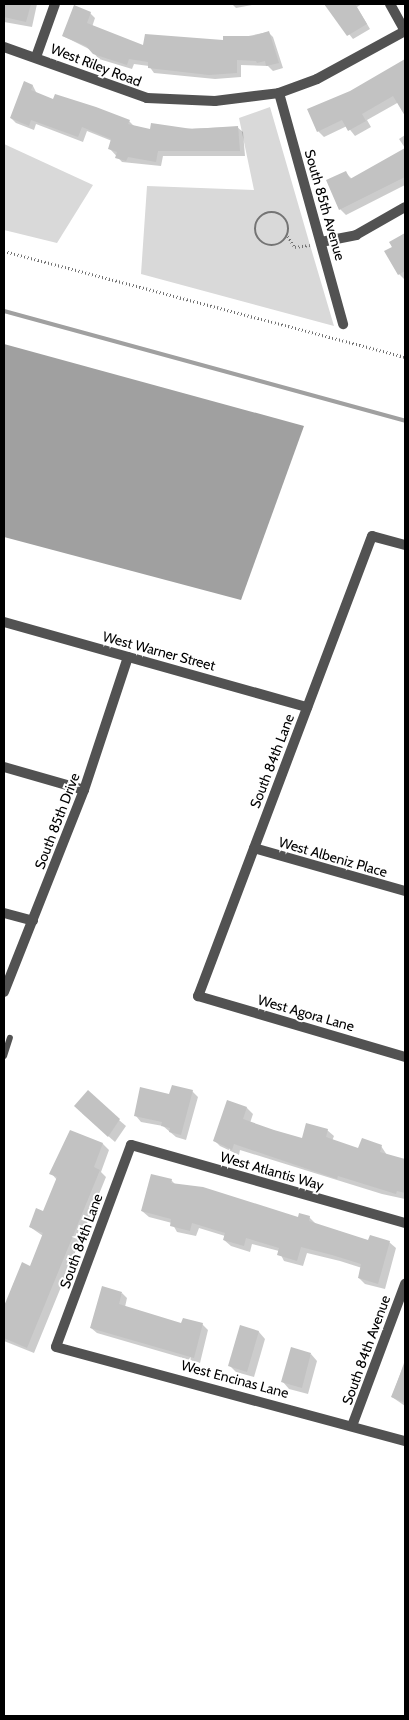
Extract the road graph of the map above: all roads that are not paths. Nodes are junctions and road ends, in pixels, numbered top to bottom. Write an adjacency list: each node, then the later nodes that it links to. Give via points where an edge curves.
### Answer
1 (55, 4): 5 (street)
2 (390, 4): 3 (street)
3 (405, 31): 6 (street, West Riley Road, via 348,64)
4 (4, 47): 5 (street, West Riley Road)
5 (36, 57): 6 (street, West Riley Road, via 147,98 215,101)
6 (279, 93): 8 (street, South 85th Avenue)
7 (405, 207): 8 (street, via 356,235)
8 (321, 242): 9 (street, South 85th Avenue)
9 (343, 324)
10 (405, 546): 13 (street, South 84th Lane, via 372,536)
11 (4, 622): 12 (street, West Warner Street)
12 (128, 657): 13 (street, West Warner Street); 15 (street, South 85th Drive)
13 (307, 706): 16 (street, South 84th Lane)
14 (4, 767): 15 (street)
15 (84, 790): 19 (street, South 85th Drive)
16 (254, 848): 17 (street, West Albeniz Place); 21 (street, South 84th Lane)
17 (405, 891)
18 (4, 913): 19 (street)
19 (33, 921): 20 (street, South 85th Drive)
20 (4, 992)
21 (198, 996): 24 (street, West Agora Lane)
22 (10, 1038): 23 (lane)
23 (4, 1056)
24 (405, 1057)
25 (131, 1145): 26 (street, West Atlantis Way); 28 (street, South 84th Lane)
26 (405, 1223)
27 (405, 1284): 29 (street, South 84th Avenue)
28 (56, 1347): 29 (street, West Encinas Lane)
29 (352, 1426): 30 (street, West Encinas Lane)
30 (405, 1441)

